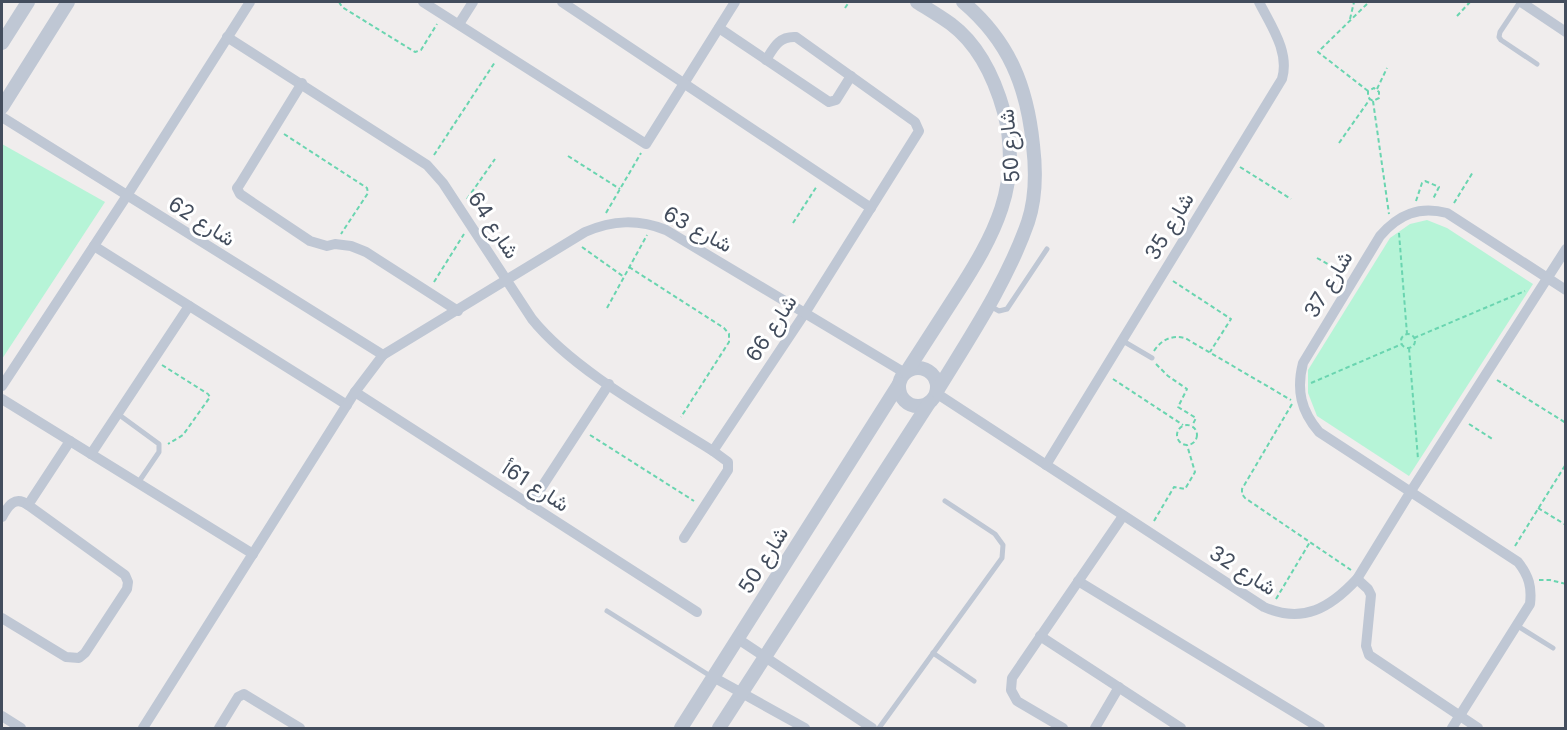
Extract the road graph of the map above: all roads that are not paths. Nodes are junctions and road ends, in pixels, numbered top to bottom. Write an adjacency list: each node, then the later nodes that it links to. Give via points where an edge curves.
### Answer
1 (28, 2): 16 (street)
2 (68, 2): 22 (street)
3 (250, 2): 15 (street)
4 (423, 2): 12 (street)
5 (473, 2): 12 (street)
6 (562, 2): 20 (street)
7 (735, 2): 13 (street)
8 (917, 2): 39 (street, شارع 50, via 953,25 974,46 989,72 1009,132 1011,167 1005,201 979,261)
9 (963, 2): 32 (street, شارع 50, via 986,23 1017,73 1027,102 1035,159 1029,220)
10 (1259, 2): 36 (street, شارع 35, via 1282,50 1282,79)
11 (1521, 2): 14 (street); 18 (lane, via 1499,37)
12 (459, 24): 20 (street, via 646,144)
13 (719, 28): 17 (street); 20 (street)
14 (1566, 32)
15 (228, 37): 21 (street, شارع 64); 24 (street)
16 (2, 43)
17 (766, 60): 19 (street, via 783,38 796,37); 19 (street, via 829,102 836,100)
18 (1537, 64)
19 (851, 76): 25 (street, شارع 66, via 919,127 919,134)
20 (684, 82): 25 (street)
21 (302, 83): 29 (street, شارع 64, via 427,165); 34 (street, via 238,191 310,241 366,252)
22 (2, 107)
23 (2, 117): 24 (street, شارع 62)
24 (126, 197): 26 (street); 37 (street, شارع 62)
25 (871, 208): 35 (street, شارع 66)
26 (94, 246): 33 (street); 41 (street)
27 (1047, 249): 32 (lane, via 1007,309 999,311)
28 (1566, 249): 30 (street, شارع 32)
29 (507, 280): 34 (street, شارع 63); 35 (street, شارع 63, via 572,239 599,226 626,222 666,230); 40 (street, شارع 64, via 546,336)
30 (1546, 280): 31 (street); 52 (street, شارع 32); 52 (street, شارع 37, via 1447,213 1411,213 1394,221 1380,236 1303,363 1299,389 1303,408 1319,432)
31 (1566, 290)
32 (988, 305): 43 (street, شارع 50)
33 (189, 306): 45 (street); 46 (street)
34 (458, 310): 37 (street, شارع 63)
35 (805, 313): 39 (street, شارع 63); 48 (street, شارع 66)
36 (1122, 340): 38 (lane); 50 (street, شارع 35)
37 (382, 356): 42 (street, شارع 63)
38 (1152, 358)
39 (904, 376): 43 (street, via 917,368 928,371 936,379); 43 (street, via 900,395 908,404 918,407); 67 (street, شارع 50)
40 (609, 384): 48 (street, شارع 64); 55 (street)
41 (2, 386)
42 (355, 392): 45 (street, شارع 63); 55 (street, شارع 61أ)
43 (934, 396): 50 (street, شارع 32); 70 (street, شارع 50)
44 (2, 399): 47 (street)
45 (347, 405): 59 (street, شارع 63)
46 (118, 414): 49 (street); 51 (lane, via 156,439 160,446)
47 (69, 441): 49 (street); 54 (street)
48 (713, 451): 58 (street, via 729,467)
49 (91, 454): 51 (street)
50 (1046, 465): 56 (street, شارع 32)
51 (138, 483): 59 (street)
52 (1411, 491): 60 (street, شارع 32); 65 (street, شارع 37, via 1518,562 1530,582 1530,604)
53 (945, 501): 69 (lane, via 995,534 1003,545 1002,558)
54 (28, 505): 57 (street, via 14,501); 64 (street, via 125,575 128,585 78,658 66,657)
55 (530, 506): 63 (street, شارع 61أ)
56 (1123, 516): 60 (street, شارع 32, via 1280,614 1313,612 1336,599); 61 (street)
57 (2, 517)
58 (684, 538)
59 (253, 554): 79 (street, شارع 63)
60 (1358, 577): 76 (street, via 1371,595 1366,646 1370,655)
61 (1078, 581): 66 (street); 89 (street)
62 (607, 611): 71 (lane)
63 (697, 612)
64 (2, 618)
65 (1516, 625): 68 (lane); 76 (street)
66 (1040, 636): 73 (street); 86 (street, via 1012,678 1011,690 1017,701)
67 (738, 639): 70 (street); 71 (street, شارع 50)
68 (1553, 648)
69 (933, 653): 72 (lane); 85 (lane)
70 (766, 657): 74 (street, شارع 50); 84 (street)
71 (713, 677): 74 (street); 78 (street, شارع 50)
72 (974, 681)
73 (1119, 687): 87 (street); 88 (street)
74 (741, 694): 82 (street, شارع 50); 83 (street)
75 (2, 716): 77 (street)
76 (1460, 716): 90 (street); 91 (street)
77 (18, 728)
78 (680, 728)
79 (143, 729)
80 (219, 729): 81 (street, via 238,697 244,694)
81 (300, 729)
82 (719, 729)
83 (805, 729)
84 (872, 729)
85 (879, 729)
86 (1063, 729)
87 (1095, 729)
88 (1181, 729)
89 (1320, 729)
90 (1452, 729)
91 (1478, 729)

